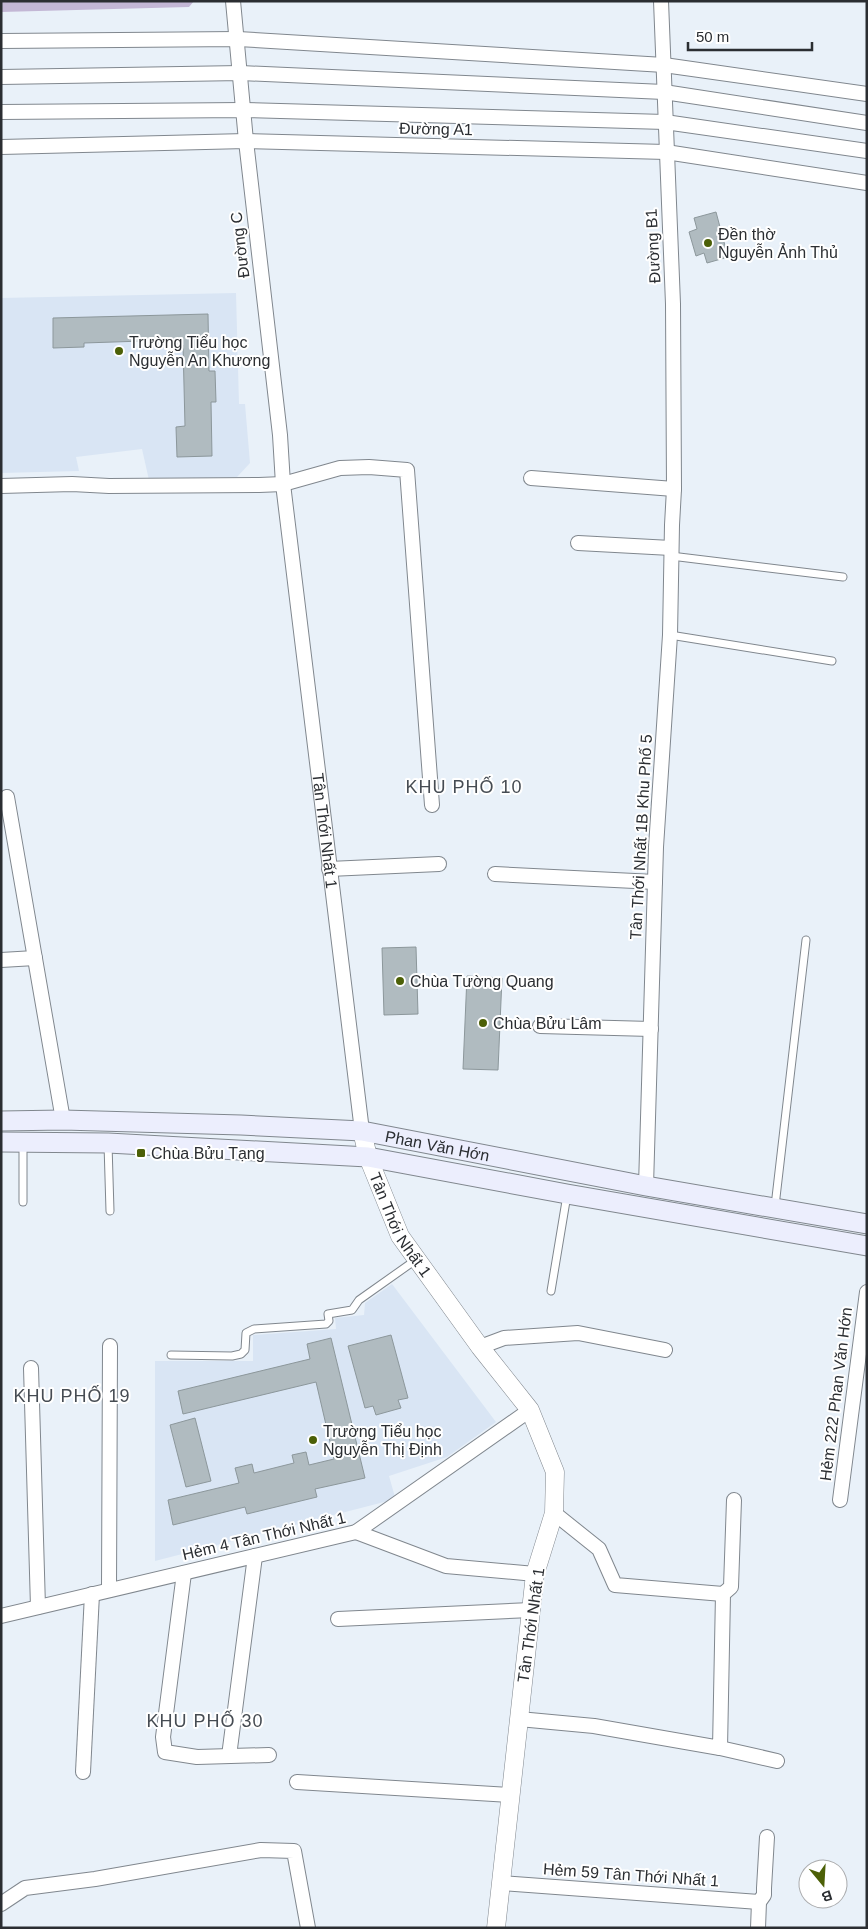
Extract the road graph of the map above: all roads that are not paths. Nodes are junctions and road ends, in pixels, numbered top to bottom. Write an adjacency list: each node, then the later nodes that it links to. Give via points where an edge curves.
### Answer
1 (233, 1): 3 (street, Đường C)
2 (661, 1): 5 (street, Đường B1)
3 (238, 39): 4 (street); 5 (street); 6 (street, Đường C)
4 (1, 41)
5 (664, 65): 8 (street, Đường B1); 9 (street)
6 (241, 73): 7 (street); 8 (street); 10 (street, Đường C)
7 (1, 77)
8 (664, 92): 12 (street, Đường B1); 13 (street)
9 (867, 94)
10 (243, 110): 11 (street, Đường A1); 12 (street, Đường A1); 14 (street, Đường C)
11 (1, 112)
12 (665, 122): 16 (street, Đường A1); 17 (street, Đường B1)
13 (867, 123)
14 (246, 141): 15 (street, Đường A1); 17 (street, Đường A1); 20 (street, Đường C)
15 (1, 147)
16 (867, 151)
17 (666, 152): 18 (street, Đường A1); 22 (street, Đường B1, via 673,304)
18 (867, 183)
19 (531, 478): 22 (street)
20 (283, 484): 21 (street); 29 (street, via 340,468 407,470); 31 (street, Tân Thới Nhất 1)
21 (1, 486)
22 (674, 489): 24 (street, Tân Thới Nhất 1B Khu Phố 5)
23 (578, 543): 24 (street)
24 (671, 552): 25 (lane); 26 (street, Tân Thới Nhất 1B Khu Phố 5)
25 (844, 577)
26 (670, 635): 27 (lane); 33 (street, Tân Thới Nhất 1B Khu Phố 5)
27 (832, 661)
28 (7, 797): 35 (street)
29 (432, 805)
30 (439, 864): 31 (street)
31 (330, 869): 41 (street, Tân Thới Nhất 1)
32 (495, 874): 33 (street)
33 (655, 882): 38 (street, Tân Thới Nhất 1B Khu Phố 5)
34 (806, 940): 49 (lane)
35 (35, 958): 36 (street); 39 (street)
36 (1, 960)
37 (540, 1026): 38 (street)
38 (651, 1029): 46 (street, Tân Thới Nhất 1B Khu Phố 5)
39 (63, 1120): 40 (main road, Phan Văn Hớn); 41 (main road, Phan Văn Hớn)
40 (1, 1121)
41 (362, 1131): 45 (street, Tân Thới Nhất 1); 46 (main road, Phan Văn Hớn)
42 (1, 1142): 43 (main road, Phan Văn Hớn)
43 (23, 1142): 44 (main road, Phan Văn Hớn); 48 (lane)
44 (108, 1144): 45 (main road, Phan Văn Hớn); 50 (lane)
45 (368, 1157): 47 (main road, Phan Văn Hớn); 53 (street, Tân Thới Nhất 1, via 400,1236)
46 (646, 1186): 49 (main road, Phan Văn Hớn)
47 (567, 1194): 52 (main road, Phan Văn Hớn); 54 (lane)
48 (23, 1202)
49 (774, 1209): 51 (main road, Phan Văn Hớn)
50 (110, 1211)
51 (867, 1224)
52 (867, 1246)
53 (417, 1259): 57 (street, Tân Thới Nhất 1); 59 (lane, via 359,1300 352,1310 328,1314 326,1324 254,1329 246,1334 245,1350 232,1356)
54 (550, 1291)
55 (867, 1292): 63 (street, Hẻm 222 Phan Văn Hớn)
56 (110, 1346): 69 (street)
57 (480, 1347): 58 (street, via 504,1338 578,1333); 61 (street, Tân Thới Nhất 1)
58 (665, 1350)
59 (171, 1355)
60 (31, 1368): 72 (street)
61 (530, 1410): 64 (street, Tân Thới Nhất 1, via 555,1472); 65 (street, Hẻm 4 Tân Thới Nhất 1)
62 (734, 1500): 71 (street, via 731,1586)
63 (840, 1500)
64 (554, 1513): 68 (street, Tân Thới Nhất 1); 71 (street, via 599,1549 615,1585)
65 (356, 1532): 66 (street, Hẻm 4 Tân Thới Nhất 1); 68 (street, via 446,1566)
66 (255, 1556): 67 (street, Hẻm 4 Tân Thới Nhất 1); 79 (street)
67 (184, 1573): 69 (street, Hẻm 4 Tân Thới Nhất 1); 79 (street, via 163,1737 165,1752 198,1757)
68 (535, 1574): 73 (street, Tân Thới Nhất 1)
69 (109, 1590): 70 (street, Hẻm 4 Tân Thới Nhất 1)
70 (92, 1594): 72 (street, Hẻm 4 Tân Thới Nhất 1); 81 (street)
71 (723, 1594): 77 (street)
72 (38, 1607): 74 (street, Hẻm 4 Tân Thới Nhất 1)
73 (531, 1610): 75 (street); 76 (street, Tân Thới Nhất 1)
74 (1, 1616)
75 (338, 1619)
76 (519, 1719): 77 (street, via 594,1726); 83 (street, Tân Thới Nhất 1)
77 (720, 1748): 80 (street)
78 (269, 1755): 79 (street)
79 (229, 1756)
80 (777, 1761)
81 (83, 1772)
82 (297, 1782): 83 (street)
83 (510, 1795): 85 (street, Tân Thới Nhất 1)
84 (767, 1837): 86 (street, via 764,1895)
85 (500, 1883): 86 (street, Hẻm 59 Tân Thới Nhất 1); 89 (street, Tân Thới Nhất 1)
86 (759, 1902): 90 (street)
87 (1, 1904): 88 (street, via 25,1888 261,1850 294,1851)
88 (308, 1928)
89 (496, 1928)
90 (758, 1928)

